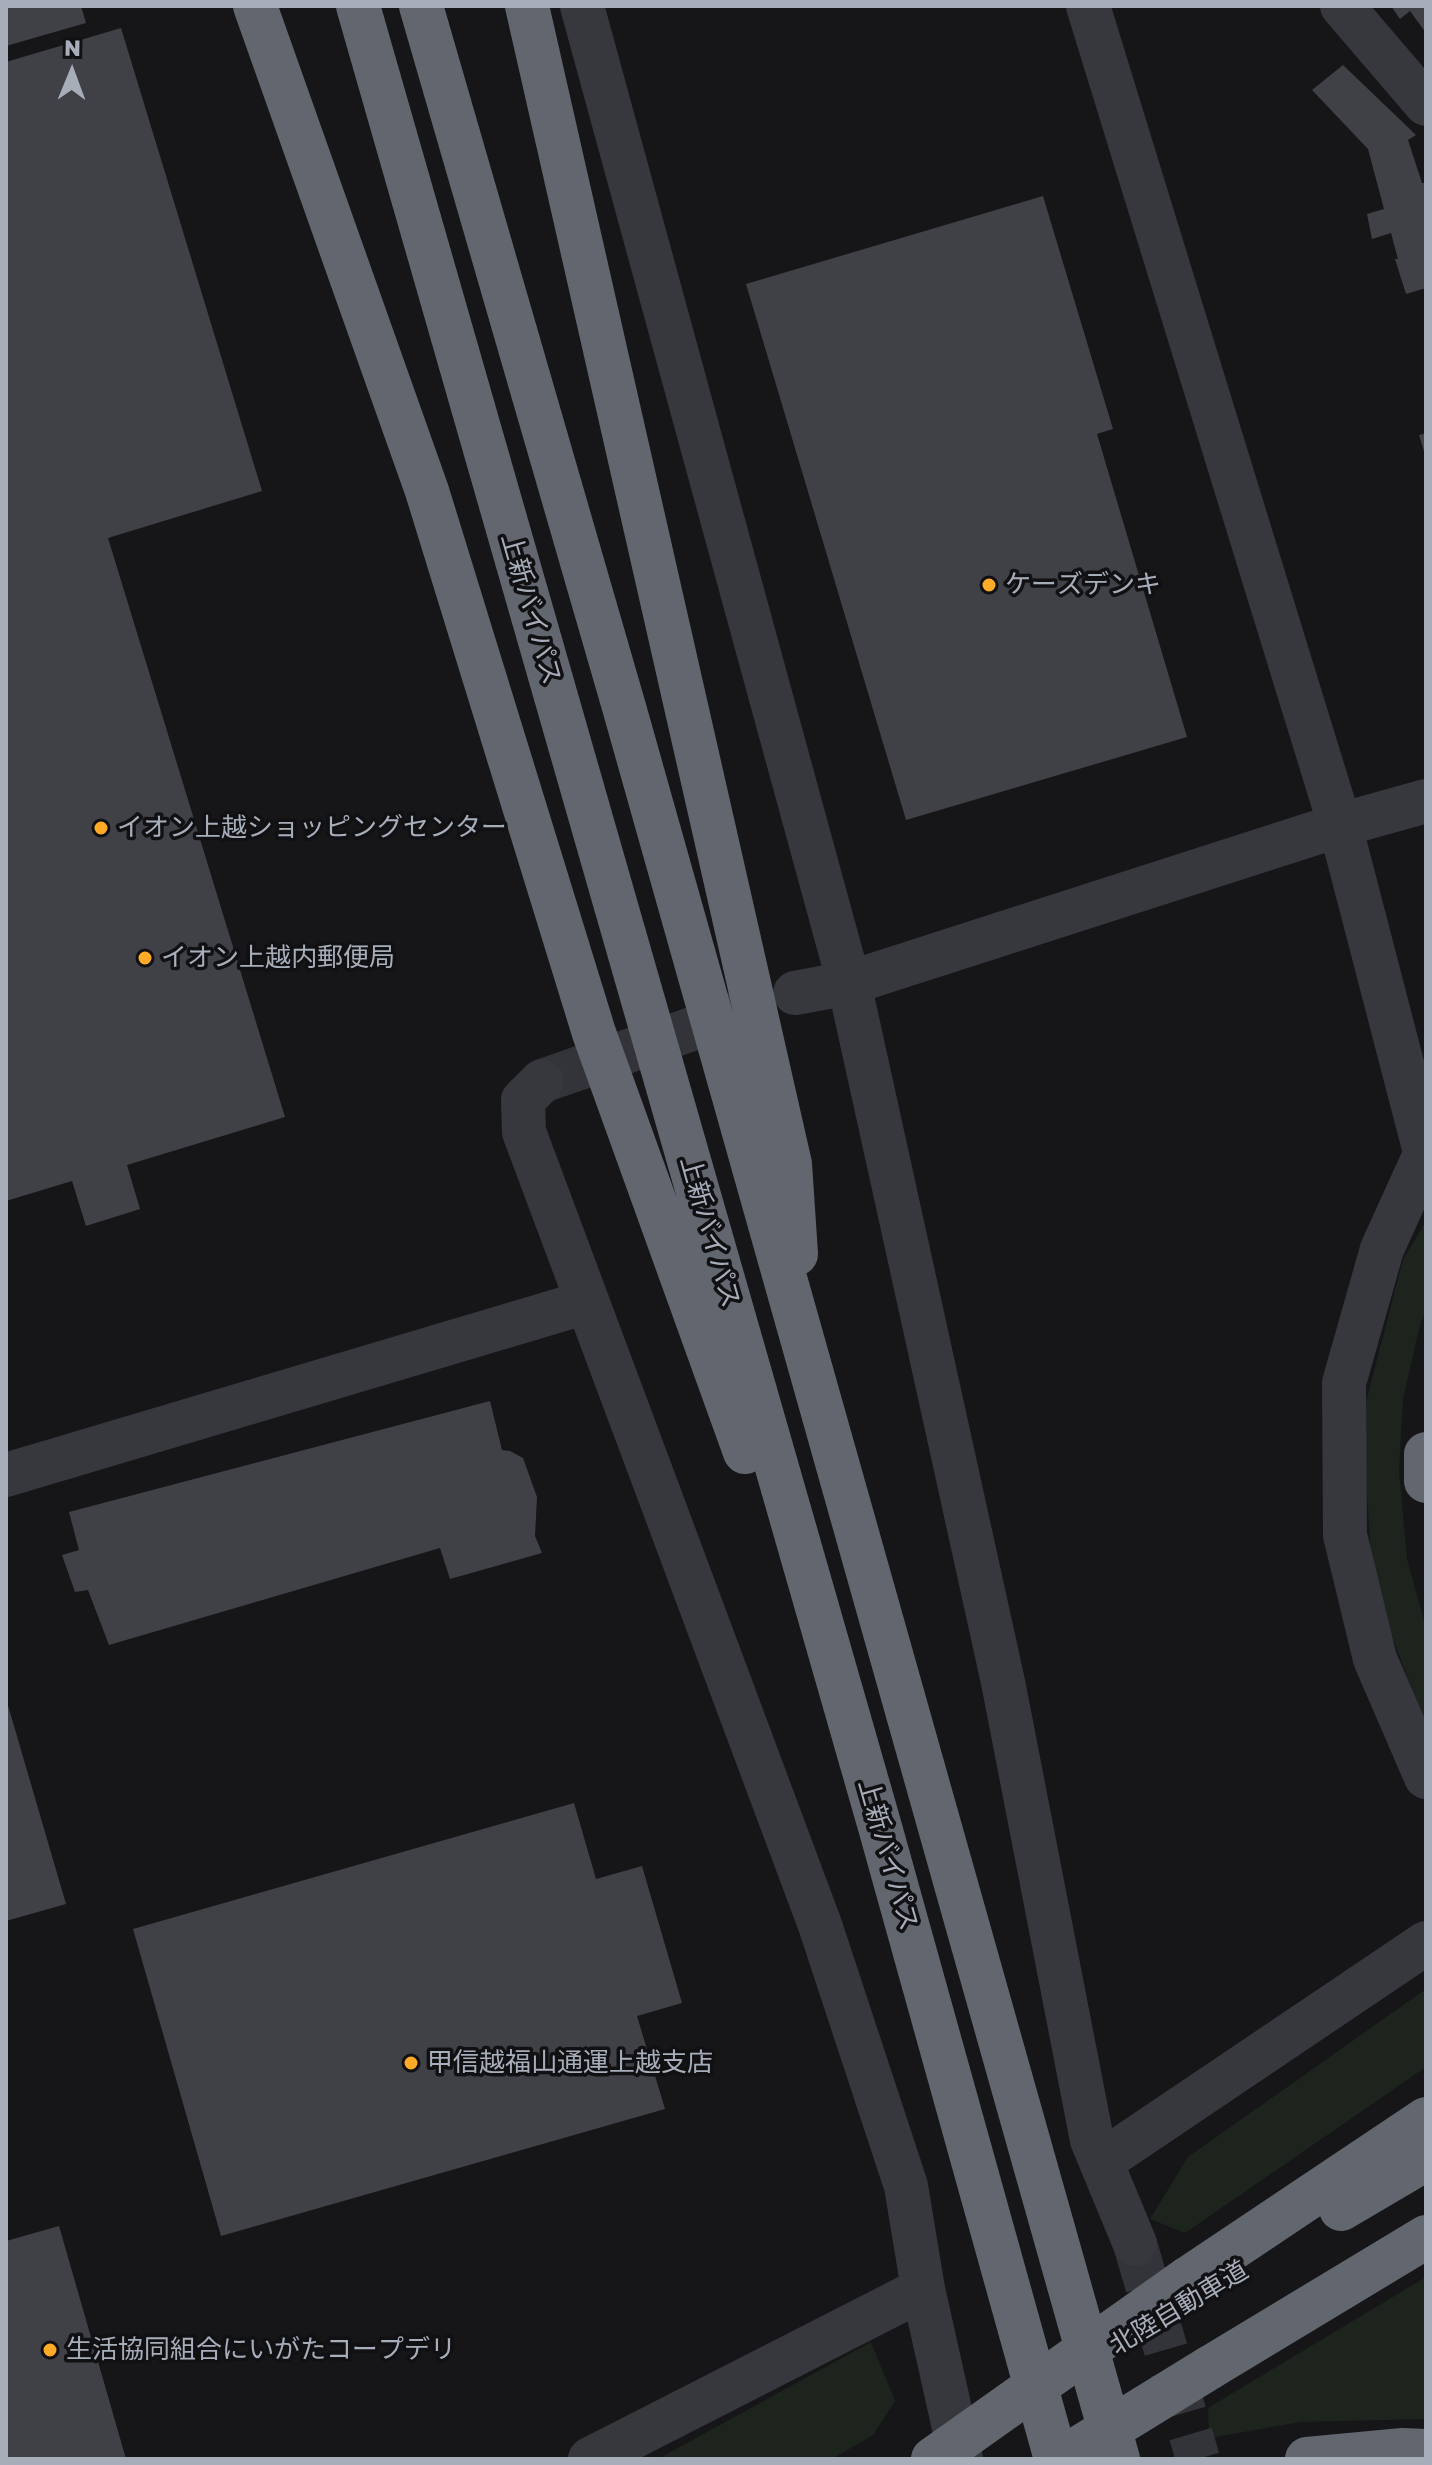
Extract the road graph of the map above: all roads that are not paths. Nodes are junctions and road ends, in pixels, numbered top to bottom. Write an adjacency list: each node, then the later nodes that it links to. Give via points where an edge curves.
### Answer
1 (255, 6): 21 (highway, via 427,491 594,1033)
2 (358, 6): 21 (highway, 上新バイパス)
3 (421, 6): 16 (highway)
4 (527, 6): 16 (highway, via 790,1164)
5 (582, 6): 11 (street)
6 (1088, 6): 10 (street)
7 (1342, 6): 8 (street)
8 (1426, 104)
9 (1426, 801): 10 (street)
10 (1340, 825): 11 (street); 14 (street)
11 (849, 983): 12 (street); 25 (street, via 1003,1682 1092,2140)
12 (795, 993)
13 (542, 1081): 15 (street, via 523,1100 524,1132)
14 (1426, 1152): 20 (street, via 1382,1249 1344,1383 1345,1535 1375,1659)
15 (587, 1302): 18 (street); 29 (street, via 820,1925 906,2186)
16 (802, 1345): 35 (highway)
17 (1426, 1454): 19 (highway)
18 (6, 1475)
19 (1426, 1481)
20 (1426, 1777)
21 (880, 1827): 34 (highway, 上新バイパス)
22 (1426, 1943): 25 (street)
23 (1426, 2119): 28 (highway)
24 (1426, 2159): 28 (highway, 北陸自動車道)
25 (1101, 2162): 27 (street)
26 (1426, 2237): 34 (highway, bridge)
27 (1135, 2244)
28 (1191, 2288): 32 (highway, bridge)
29 (923, 2289): 31 (street); 33 (street)
30 (1426, 2451): 36 (highway)
31 (590, 2459)
32 (934, 2459)
33 (961, 2459)
34 (1058, 2459)
35 (1118, 2459)
36 (1307, 2459)

